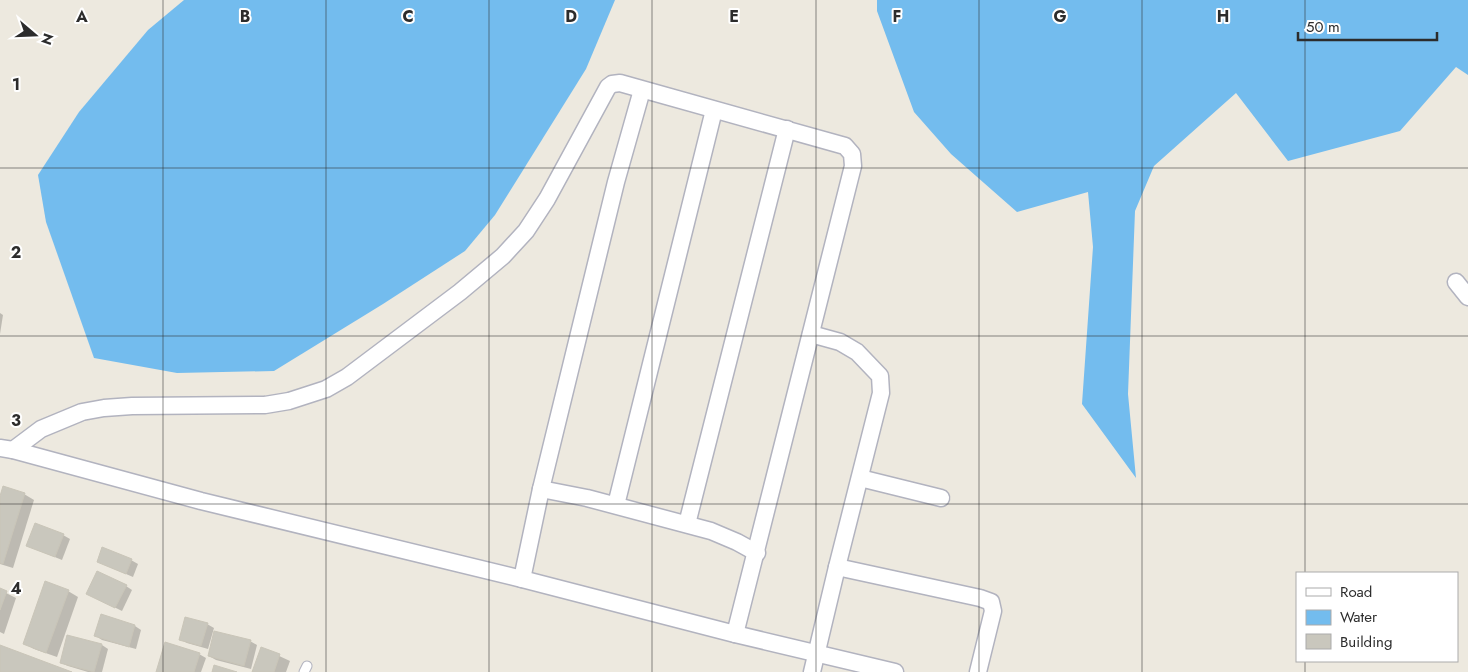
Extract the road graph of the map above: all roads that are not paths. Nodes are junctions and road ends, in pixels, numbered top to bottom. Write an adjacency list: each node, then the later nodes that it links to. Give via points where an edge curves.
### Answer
1 (642, 90): 2 (street); 7 (street, via 620,82 608,87 547,199 526,231 503,256 347,377 326,389 265,405 132,406 82,412 41,429); 9 (street, via 616,182)
2 (714, 110): 3 (street); 11 (street)
3 (787, 129): 6 (street, via 845,146 852,154 853,166); 12 (street)
4 (1456, 282): 5 (street)
5 (1468, 297)
6 (811, 334): 8 (street, via 840,342 857,352 880,376 881,393); 13 (street)
7 (6, 449): 15 (street, via 201,501)
8 (860, 478): 10 (street); 14 (street)
9 (541, 489): 11 (street); 15 (street)
10 (941, 498)
11 (616, 505): 12 (street)
12 (687, 524): 13 (street, via 711,531)
13 (757, 553): 16 (street)
14 (836, 567): 17 (street); 20 (street, via 991,602 993,611)
15 (522, 579): 16 (street)
16 (736, 634): 17 (street)
17 (817, 652): 18 (street); 19 (street)
18 (812, 672)
19 (895, 672)
20 (978, 672)

